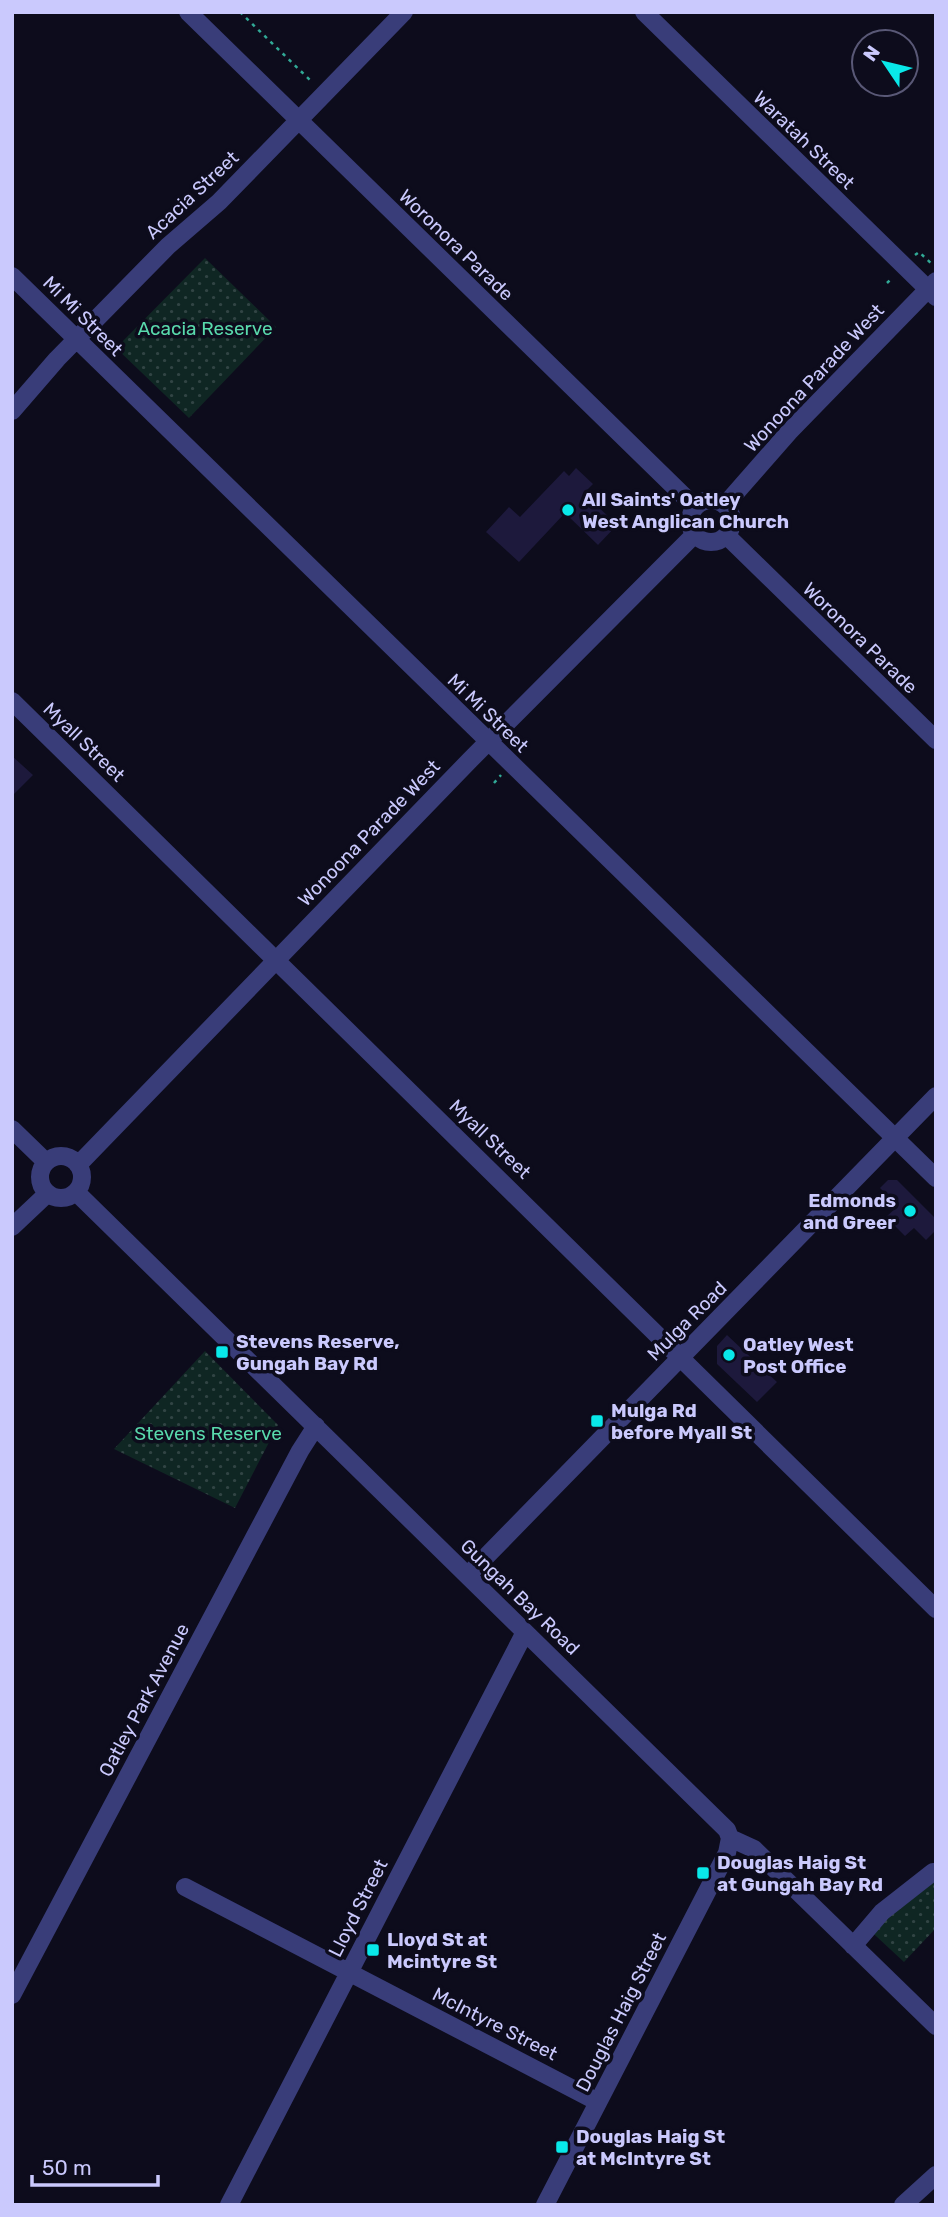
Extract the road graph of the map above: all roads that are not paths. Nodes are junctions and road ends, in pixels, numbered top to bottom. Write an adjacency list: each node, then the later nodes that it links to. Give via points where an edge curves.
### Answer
1 (188, 12): 4 (street, Woronora Parade)
2 (404, 12): 4 (street, Acacia Street)
3 (644, 12): 6 (street, Waratah Street)
4 (298, 121): 7 (street, Acacia Street); 10 (street, Woronora Parade)
5 (12, 276): 7 (street, Mi Mi Street)
6 (933, 289): 9 (street, Wonoona Parade West, via 789,432)
7 (76, 339): 8 (street, Acacia Street); 15 (street, Mi Mi Street)
8 (12, 411)
9 (725, 505): 10 (street, via 707,500); 12 (street, via 732,517)
10 (695, 507): 11 (street, via 690,523)
11 (695, 534): 12 (street, via 706,541); 15 (street, Wonoona Parade West)
12 (726, 536): 14 (street, Woronora Parade)
13 (12, 701): 16 (street, Myall Street)
14 (936, 740)
15 (488, 742): 16 (street, Wonoona Parade West); 19 (street, Mi Mi Street)
16 (277, 959): 21 (street, Wonoona Parade West); 26 (street, Myall Street)
17 (936, 1096): 19 (street, Mulga Road)
18 (12, 1129): 20 (street)
19 (895, 1138): 22 (street, Mi Mi Street); 26 (street, Mulga Road)
20 (47, 1162): 21 (street, via 63,1157); 24 (street, via 40,1182)
21 (78, 1165): 23 (street, via 82,1176)
22 (936, 1178)
23 (76, 1192): 24 (street, via 59,1198); 27 (street, Gungah Bay Road)
24 (47, 1194): 25 (street)
25 (12, 1227)
26 (681, 1358): 28 (street, Mulga Road); 29 (street, Myall Street)
27 (316, 1426): 28 (street, Gungah Bay Road); 36 (street, Oatley Park Avenue)
28 (468, 1575): 30 (street, Gungah Bay Road)
29 (936, 1609)
30 (526, 1632): 31 (street, Gungah Bay Road, via 722,1822); 35 (street, Lloyd Street)
31 (730, 1838): 34 (street, Gungah Bay Road, via 754,1849); 39 (street, Douglas Haig Street, via 727,1853)
32 (933, 1872): 34 (street, via 882,1912)
33 (185, 1887): 35 (street, McIntyre Street)
34 (853, 1946): 38 (street, Gungah Bay Road)
35 (349, 1971): 39 (street, McIntyre Street); 41 (street, Lloyd Street)
36 (17, 1973): 37 (street, Oatley Park Avenue)
37 (12, 1995)
38 (936, 2026)
39 (598, 2102): 42 (street, Douglas Haig Street)
40 (936, 2175): 43 (street)
41 (229, 2205)
42 (545, 2205)
43 (903, 2205)

